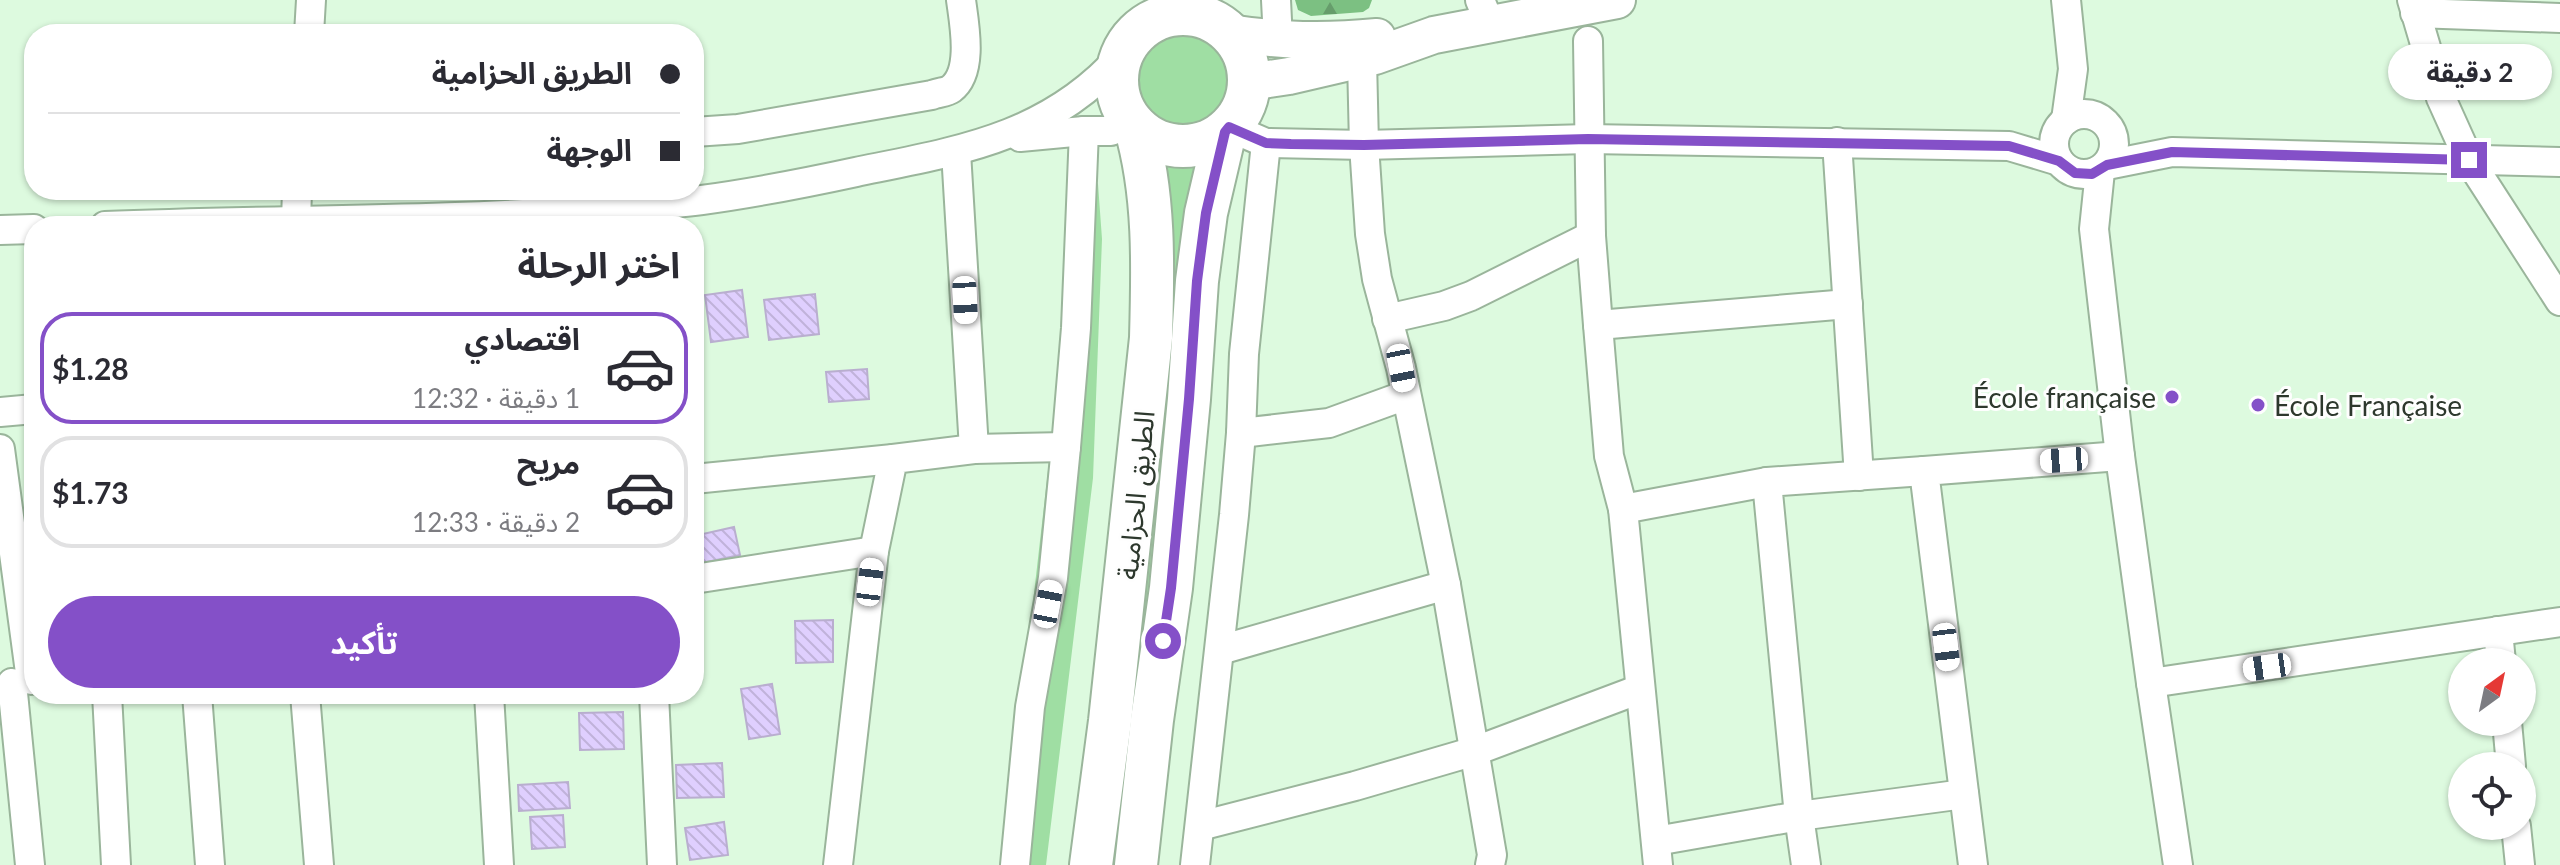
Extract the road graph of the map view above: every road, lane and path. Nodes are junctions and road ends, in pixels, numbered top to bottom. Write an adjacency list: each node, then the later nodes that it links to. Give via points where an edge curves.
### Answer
1 (311, 0): 11 (street)
2 (961, 0): 23 (street, via 966,52 961,75 951,89)
3 (1142, 0): 15 (highway, الطريق الحزامية)
4 (1276, 0): 13 (street)
5 (1617, 0): 8 (main road)
6 (2066, 0): 17 (street)
7 (2414, 6): 9 (street); 33 (street, via 2441,98)
8 (1485, 12): 12 (main road)
9 (2560, 18)
10 (1226, 21): 13 (main road); 15 (highway, via 1170,15 1136,34); 18 (highway, via 1247,64)
11 (310, 24)
12 (1434, 35): 13 (main road); 16 (main road)
13 (1278, 40)
14 (1588, 41): 26 (street)
15 (1123, 53): 20 (highway, الطريق الحزامية, via 1117,83); 25 (street, via 1101,78 1058,109)
16 (1362, 60): 18 (main road); 29 (street)
17 (2073, 69): 19 (street); 21 (street)
18 (1249, 82): 22 (highway, الطريق الحزامية, via 1246,100)
19 (2103, 122): 21 (street, via 2085,114); 32 (street); 35 (street, via 2115,147)
20 (1133, 124): 22 (highway, via 1169,145 1189,146); 24 (street); 93 (highway, الطريق الحزامية, via 1148,183 1151,338)
21 (2061, 126): 30 (street); 35 (street, via 2055,152)
22 (1227, 130): 28 (street); 94 (highway, الطريق الحزامية, via 1199,267 1171,588)
23 (704, 131)
24 (1084, 131): 25 (street); 51 (street)
25 (999, 139): 31 (street)
26 (1588, 139): 27 (street); 29 (street); 42 (street)
27 (1837, 142): 30 (street); 44 (street)
28 (1266, 143): 29 (street); 50 (street)
29 (1364, 145): 45 (street, via 1370,234)
30 (2009, 146): 35 (street)
31 (956, 152): 37 (street); 53 (street)
32 (2172, 152): 33 (street); 35 (street)
33 (2469, 160): 34 (street); 43 (street)
34 (2560, 162)
35 (2085, 167): 54 (street)
36 (701, 200): 38 (street)
37 (704, 200)
38 (654, 215): 39 (street)
39 (626, 216)
40 (24, 229): 41 (street)
41 (0, 230)
42 (1591, 236): 45 (street, via 1471,296); 46 (street)
43 (2560, 301)
44 (1848, 304): 46 (street); 57 (street)
45 (1387, 319): 47 (street)
46 (1598, 325): 61 (street, via 1609,456)
47 (1406, 395): 50 (street, via 1329,423); 65 (street)
48 (24, 410): 49 (street)
49 (0, 412)
50 (1241, 433): 69 (street)
51 (1066, 447): 53 (street); 92 (street, via 1053,578 1030,707)
52 (0, 449): 60 (street)
53 (974, 449): 55 (street)
54 (2120, 456): 56 (street); 71 (street)
55 (893, 459): 58 (street); 62 (street)
56 (1924, 471): 57 (street); 80 (street)
57 (1859, 476): 59 (street)
58 (704, 478)
59 (1767, 482): 61 (street); 81 (street)
60 (14, 502): 64 (street)
61 (1623, 509): 72 (street)
62 (874, 551): 63 (street); 91 (street)
63 (704, 577)
64 (18, 585): 70 (street)
65 (1446, 585): 69 (street); 78 (street)
66 (2560, 622): 67 (street)
67 (2498, 631): 68 (street); 71 (street)
68 (2500, 648)
69 (1220, 650): 82 (street)
70 (19, 682): 79 (street)
71 (2151, 683): 99 (street)
72 (1640, 689): 78 (street); 84 (street)
73 (108, 704): 86 (street)
74 (198, 704): 87 (street)
75 (306, 704): 88 (street)
76 (490, 704): 89 (street)
77 (654, 704): 90 (street)
78 (1475, 751): 82 (street); 96 (street)
79 (11, 782): 85 (street)
80 (1964, 794): 81 (street); 98 (street)
81 (1799, 816): 84 (street); 97 (street)
82 (1200, 826): 95 (street)
83 (2517, 840): 100 (street)
84 (1657, 853)
85 (30, 865)
86 (116, 865)
87 (210, 865)
88 (319, 865)
89 (499, 865)
90 (662, 865)
91 (838, 865)
92 (1015, 865)
93 (1091, 865)
94 (1136, 865)
95 (1195, 865)
96 (1490, 865)
97 (1806, 865)
98 (1973, 865)
99 (2178, 865)
100 (2520, 865)

